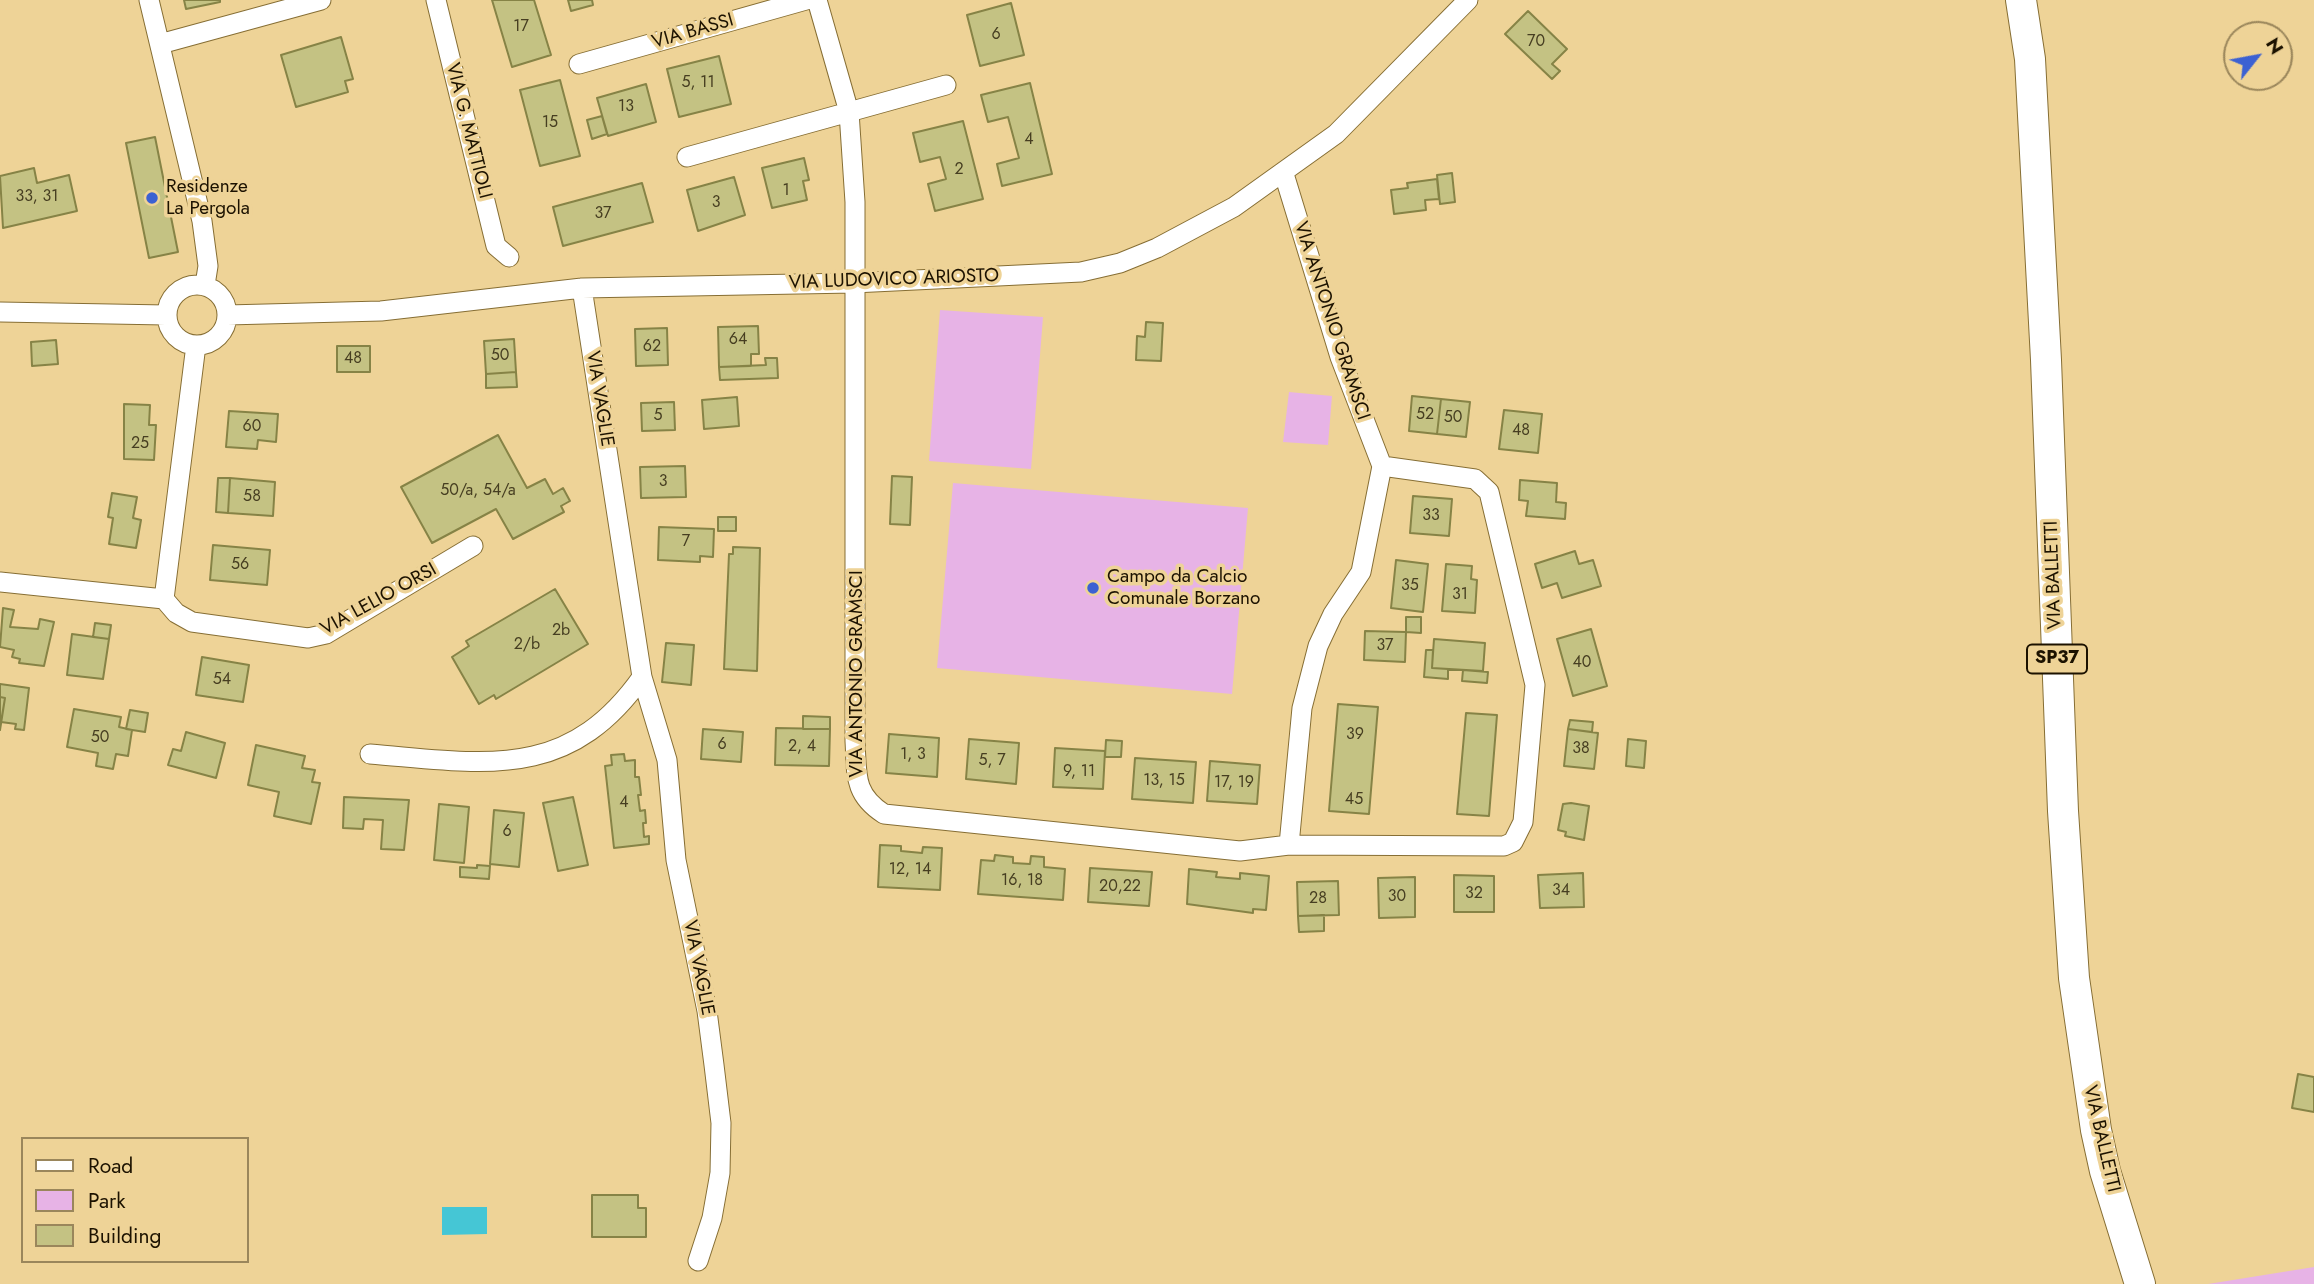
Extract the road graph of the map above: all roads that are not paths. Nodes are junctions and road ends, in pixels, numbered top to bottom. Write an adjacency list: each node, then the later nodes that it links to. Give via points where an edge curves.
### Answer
1 (321, 0): 8 (street)
2 (436, 0): 14 (street, VIA G. MATTIOLI, via 496,246)
3 (806, 0): 9 (street, VIA BASSI)
4 (817, 0): 11 (street)
5 (1468, 0): 13 (street, VIA LUDOVICO ARIOSTO, via 1336,134)
6 (149, 1): 8 (street)
7 (2026, 9): 30 (main road, VIA BALLETTI / SP37, via 2074,978 2096,1130)
8 (160, 44): 16 (street, via 202,221 208,266)
9 (579, 64)
10 (946, 85): 11 (street)
11 (849, 112): 12 (street); 15 (street, via 855,202)
12 (687, 157)
13 (1284, 174): 15 (street, VIA LUDOVICO ARIOSTO, via 1212,219 1121,263 1081,272); 22 (street, VIA ANTONIO GRAMSCI, via 1340,357)
14 (509, 257)
15 (853, 284): 17 (street, VIA LUDOVICO ARIOSTO); 28 (street, VIA ANTONIO GRAMSCI, via 855,741 858,786 872,806 900,817 1240,851)
16 (205, 285): 19 (street, via 178,290); 20 (street, via 221,296)
17 (582, 288): 20 (street, VIA LUDOVICO ARIOSTO, via 381,311); 26 (street, VIA VAGLIE)
18 (0, 312): 19 (street)
19 (166, 315): 21 (street, via 178,339)
20 (227, 316): 21 (street, via 214,340)
21 (196, 345): 25 (street)
22 (1382, 466): 28 (street, via 1361,572 1318,646 1302,708); 28 (street, VIA ANTONIO GRAMSCI, via 1475,479 1489,492 1535,685 1523,822 1513,842 1504,846)
23 (473, 546): 25 (street, VIA LELIO ORSI, via 327,634 308,638 192,622)
24 (0, 582): 25 (street)
25 (164, 599)
26 (642, 677): 27 (street, via 591,732 551,754 500,762); 29 (street, VIA VAGLIE, via 667,760 676,860 707,1011 720,1123 720,1173)
27 (370, 754)
28 (1289, 845)
29 (698, 1261)
30 (2140, 1284)

